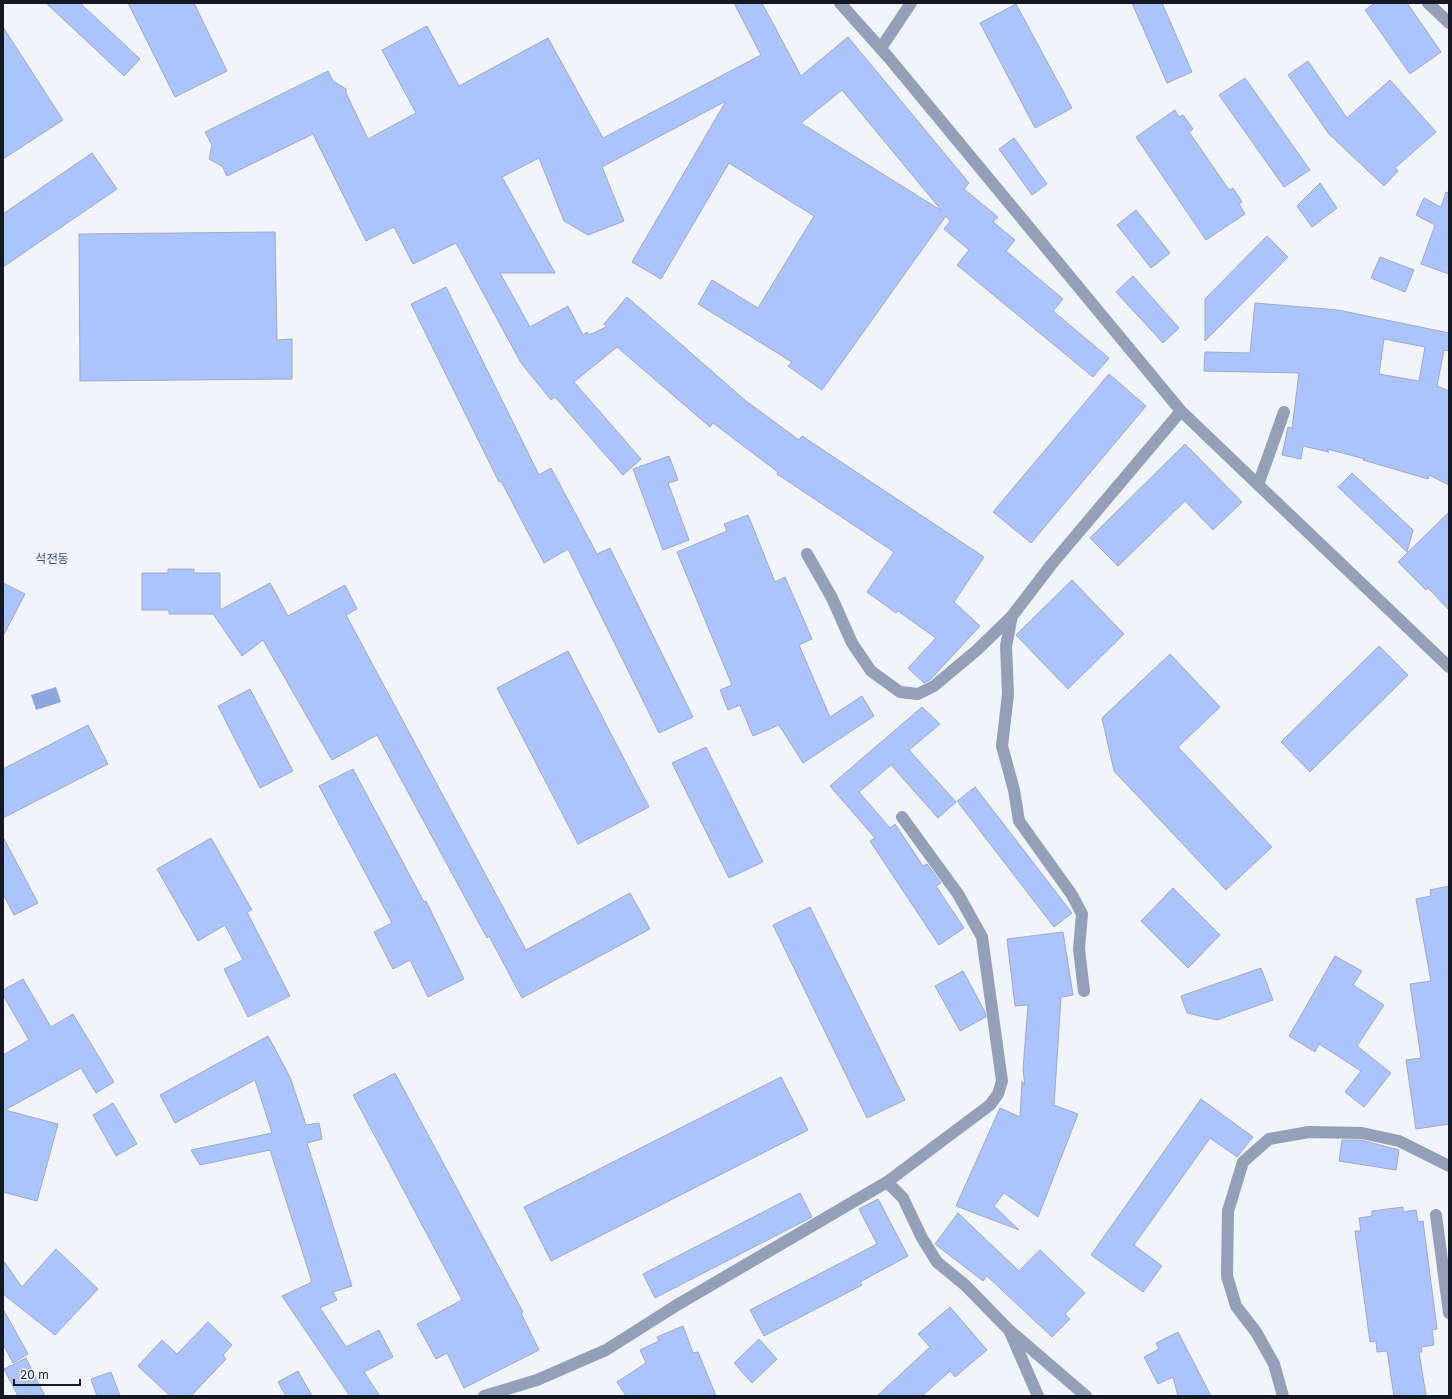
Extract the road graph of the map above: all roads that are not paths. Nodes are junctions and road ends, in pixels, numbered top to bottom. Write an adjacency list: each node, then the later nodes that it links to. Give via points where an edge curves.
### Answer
1 (840, 3): 5 (street)
2 (911, 3): 5 (street)
3 (1428, 3): 4 (street)
4 (1449, 23)
5 (881, 48): 6 (street)
6 (1181, 411): 8 (street); 10 (street, via 1051,565)
7 (1284, 412): 8 (street)
8 (1258, 485): 11 (street)
9 (807, 554): 10 (street, via 832,598 852,643 871,672 900,692 918,694 934,686)
10 (1012, 616): 13 (street, via 1006,646 1008,694 1002,746 1019,821 1072,895 1082,914 1079,949)
11 (1449, 667)
12 (902, 817): 15 (street, via 958,894 982,937 1002,1081 998,1094 990,1105)
13 (1084, 991)
14 (1449, 1166): 22 (street, via 1399,1141 1362,1132 1309,1132 1269,1139 1243,1162 1228,1211 1227,1276 1236,1306 1256,1332 1274,1364)
15 (887, 1182): 18 (street, via 903,1198 937,1262 965,1285); 19 (street, via 677,1305 606,1350 538,1380)
16 (1436, 1216): 17 (street)
17 (1449, 1313)
18 (1008, 1329): 20 (street); 21 (street)
19 (484, 1396)
20 (1038, 1396)
21 (1086, 1396)
22 (1283, 1396)

